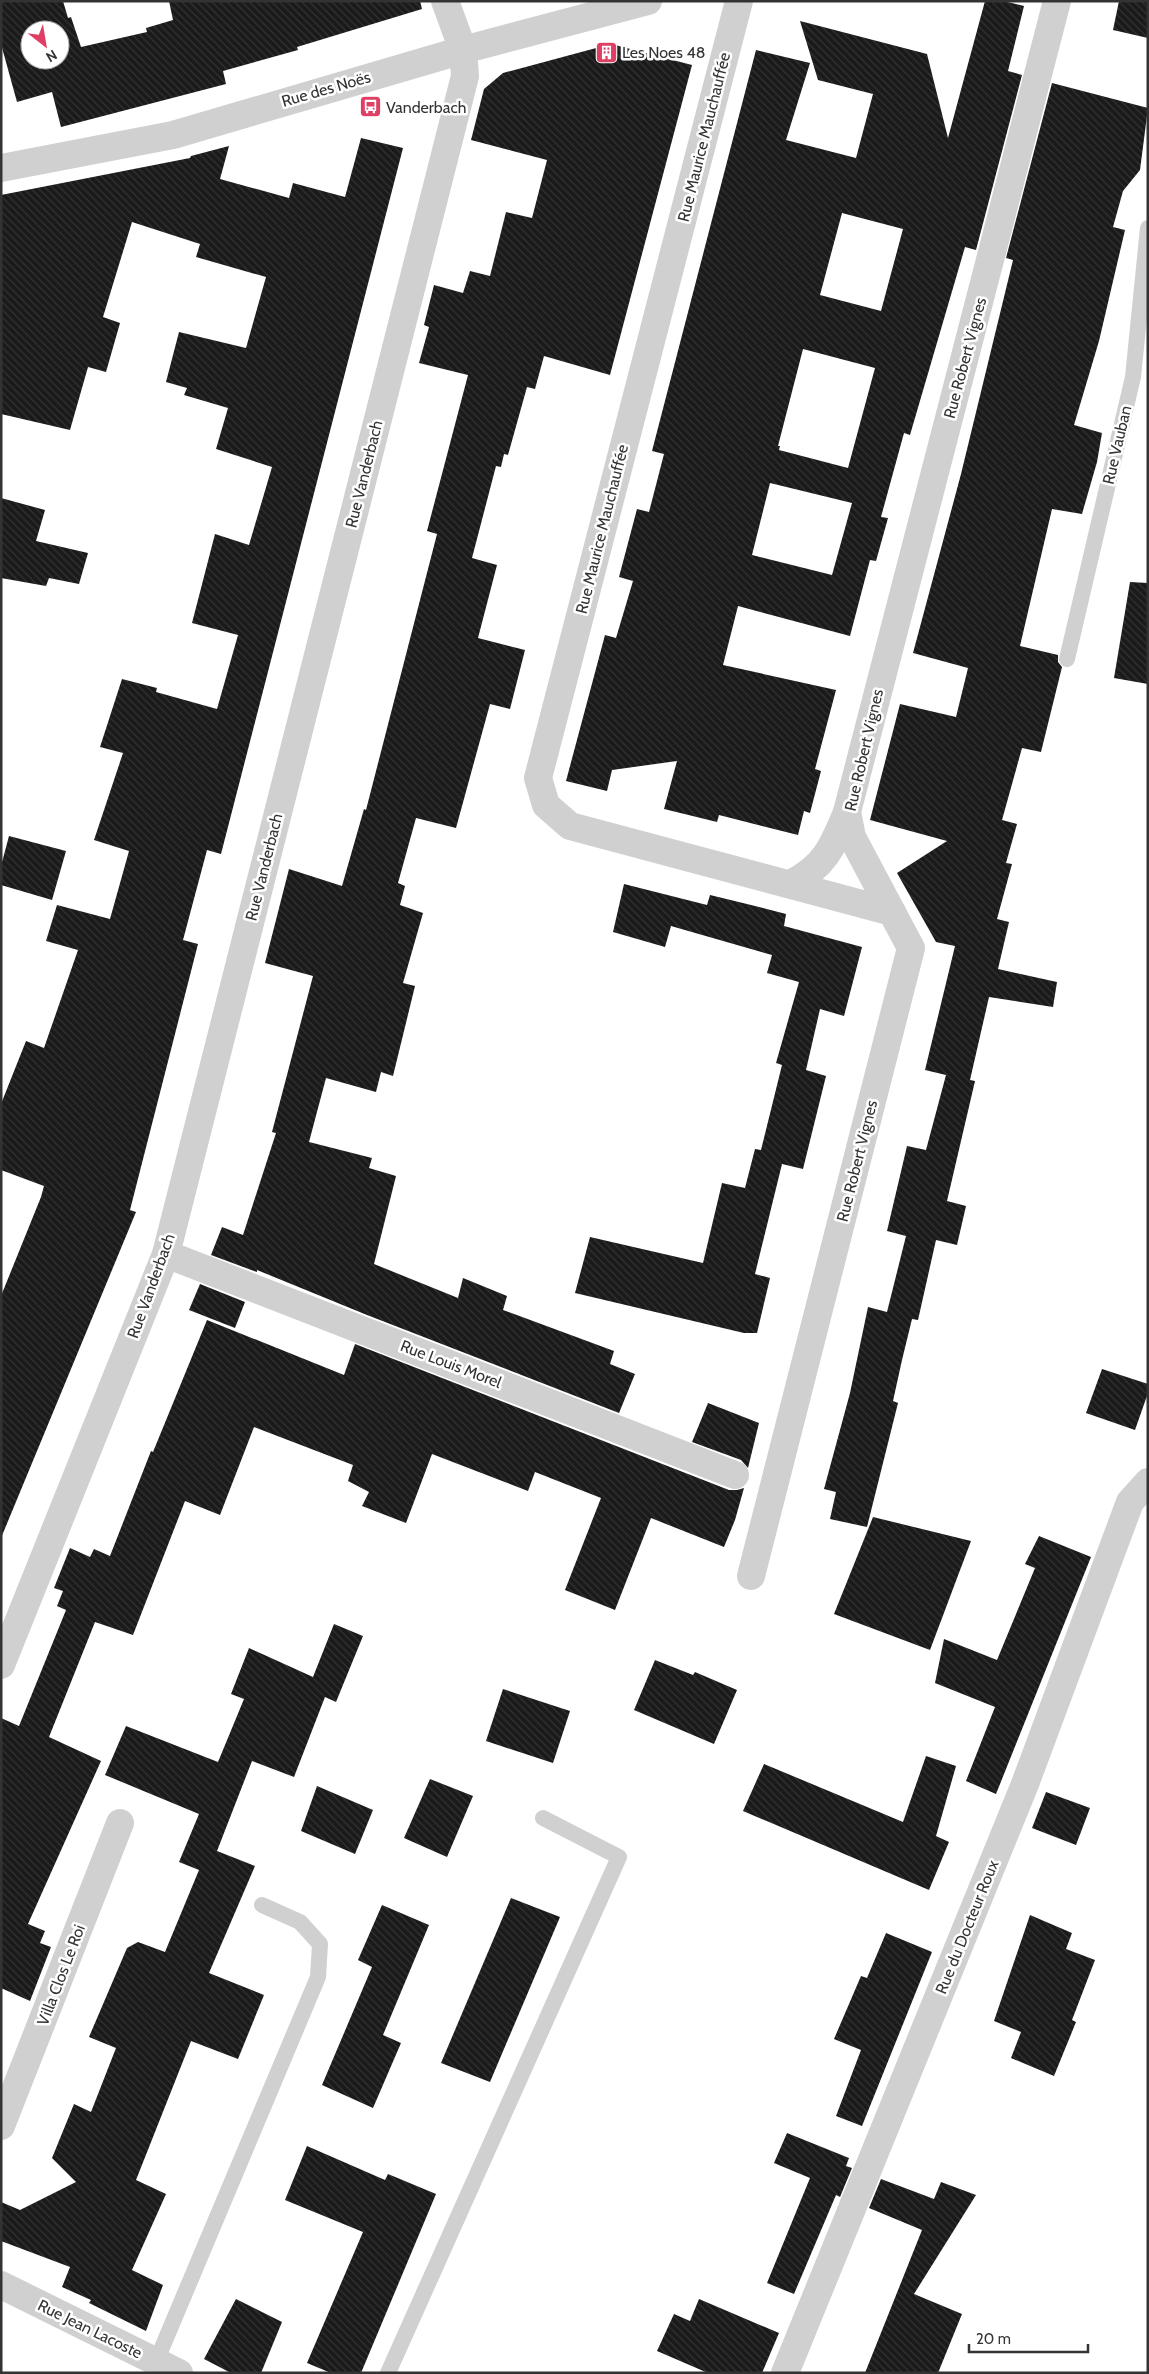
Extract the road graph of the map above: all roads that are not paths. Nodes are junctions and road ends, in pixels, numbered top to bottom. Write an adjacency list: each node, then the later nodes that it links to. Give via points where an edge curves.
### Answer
1 (445, 1): 5 (street, Rue Vanderbach)
2 (648, 1): 5 (street, Rue des Noës)
3 (739, 1): 10 (street, Rue Maurice Mauchauffée, via 538,778 546,805 570,826)
4 (1058, 1): 9 (street, Rue Robert Vignes)
5 (463, 50): 6 (street, Rue des Noës, via 173,135); 12 (street, Rue Vanderbach, via 465,76)
6 (1, 168)
7 (1148, 228): 8 (lane, Rue Vauban, via 1133,377)
8 (1067, 659)
9 (847, 812): 10 (street, via 834,845 822,863); 11 (street, Rue Robert Vignes, via 852,837)
10 (790, 884): 11 (street, Rue Maurice Mauchauffée)
11 (892, 912): 15 (street, Rue Robert Vignes, via 911,948)
12 (166, 1254): 13 (street, Rue Louis Morel); 16 (street, Rue Vanderbach)
13 (735, 1475)
14 (1148, 1482): 24 (street, Rue du Docteur Roux, via 1130,1502 1025,1784)
15 (751, 1576)
16 (1, 1665)
17 (543, 1818): 23 (lane, via 618,1857)
18 (120, 1823): 20 (street, Villa Clos Le Roi)
19 (262, 1905): 22 (lane, via 300,1922 320,1944 318,1977)
20 (1, 2126)
21 (1, 2285): 22 (street, Rue Jean Lacoste)
22 (168, 2367)
23 (388, 2373)
24 (785, 2373)

